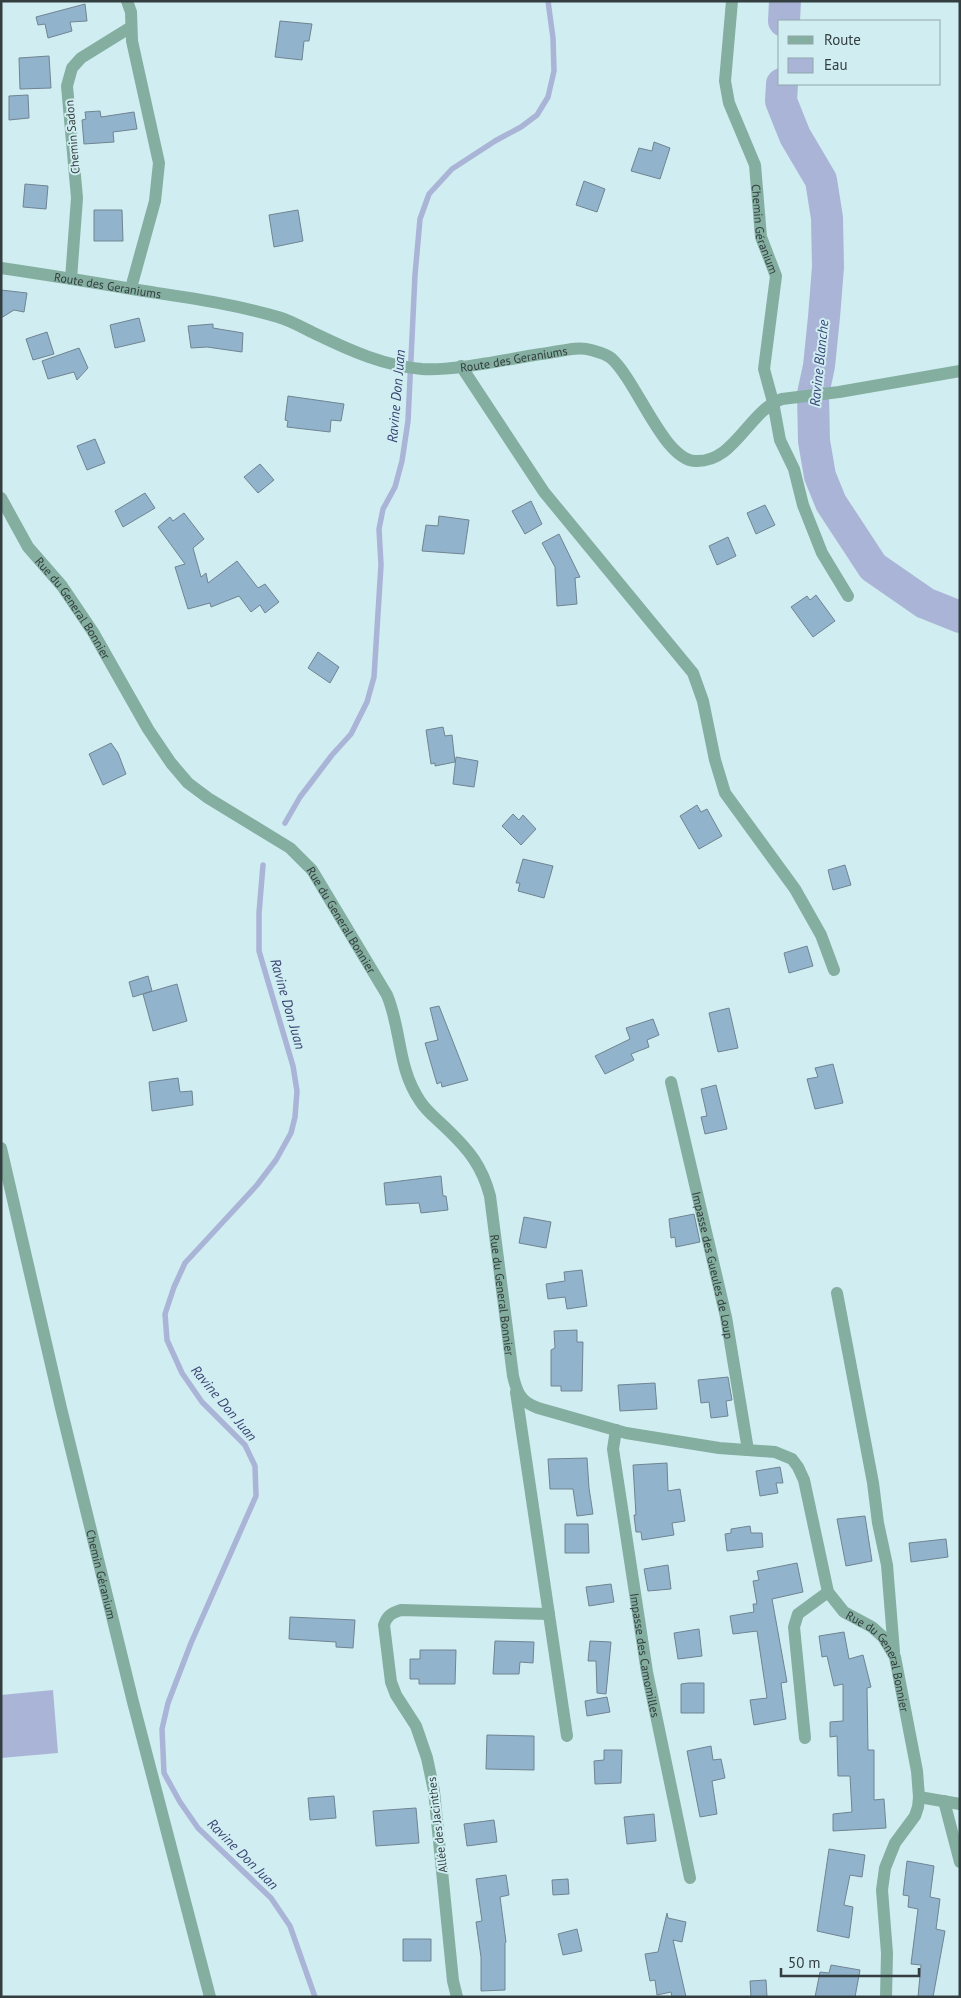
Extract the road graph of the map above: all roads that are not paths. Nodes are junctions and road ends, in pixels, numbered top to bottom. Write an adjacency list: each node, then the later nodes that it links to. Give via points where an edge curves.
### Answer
1 (127, 1): 3 (street)
2 (732, 1): 9 (street, Chemin Géranium, via 725,81 729,102 755,165 761,237 776,276 764,369)
3 (132, 27): 5 (street, Chemin Sadon, via 81,58 72,68 68,86 77,198); 6 (street, via 132,41 159,163 155,201)
4 (1, 268): 5 (street, Route des Geraniums)
5 (71, 279): 6 (street, Route des Geraniums)
6 (131, 288): 7 (street, Route des Geraniums, via 235,305 282,318 386,364 423,369)
7 (460, 366): 9 (street, Route des Geraniums, via 571,349 586,348 599,352 610,357 634,387 668,444 690,460 716,457); 12 (street, via 544,492 693,673 701,692 724,793 795,889 821,935)
8 (960, 371): 9 (street, Route des Geraniums)
9 (773, 402): 11 (street, Chemin Géranium, via 780,440 794,469 816,540)
10 (1, 498): 16 (street, Rue du General Bonnier, via 28,547 62,586 93,632 148,729 172,763 188,783 290,848 312,870 387,995 407,1076 420,1101 461,1142 485,1176)
11 (848, 596)
12 (834, 970)
13 (671, 1082): 18 (street, Impasse des Gueules de Loup, via 726,1317)
14 (1, 1148): 29 (street, Chemin Géranium, via 129,1683)
15 (836, 1293): 21 (street, via 874,1483 887,1565)
16 (516, 1390): 17 (street, Rue du General Bonnier, via 528,1404); 20 (street)
17 (616, 1430): 18 (street, Rue du General Bonnier, via 710,1447); 28 (street, Impasse des Camomilles, via 613,1449 647,1672)
18 (748, 1450): 19 (street, Rue du General Bonnier, via 775,1452 792,1459 798,1466 804,1480)
19 (828, 1592): 21 (street, Rue du General Bonnier, via 844,1612 883,1637); 23 (street, via 798,1614 794,1627)
20 (549, 1614): 22 (street); 30 (street, Allée des Jacinthes, via 401,1610 387,1617 384,1625 391,1682 416,1726 434,1791)
21 (895, 1657): 24 (street, Rue du General Bonnier)
22 (567, 1736)
23 (805, 1738)
24 (919, 1797): 25 (street); 31 (street, Rue du General Bonnier, via 915,1816 895,1843 885,1868 882,1890 887,1953)
25 (944, 1801): 26 (street); 27 (street)
26 (960, 1804)
27 (960, 1862)
28 (690, 1878)
29 (210, 1997)
30 (457, 1997)
31 (886, 1997)

